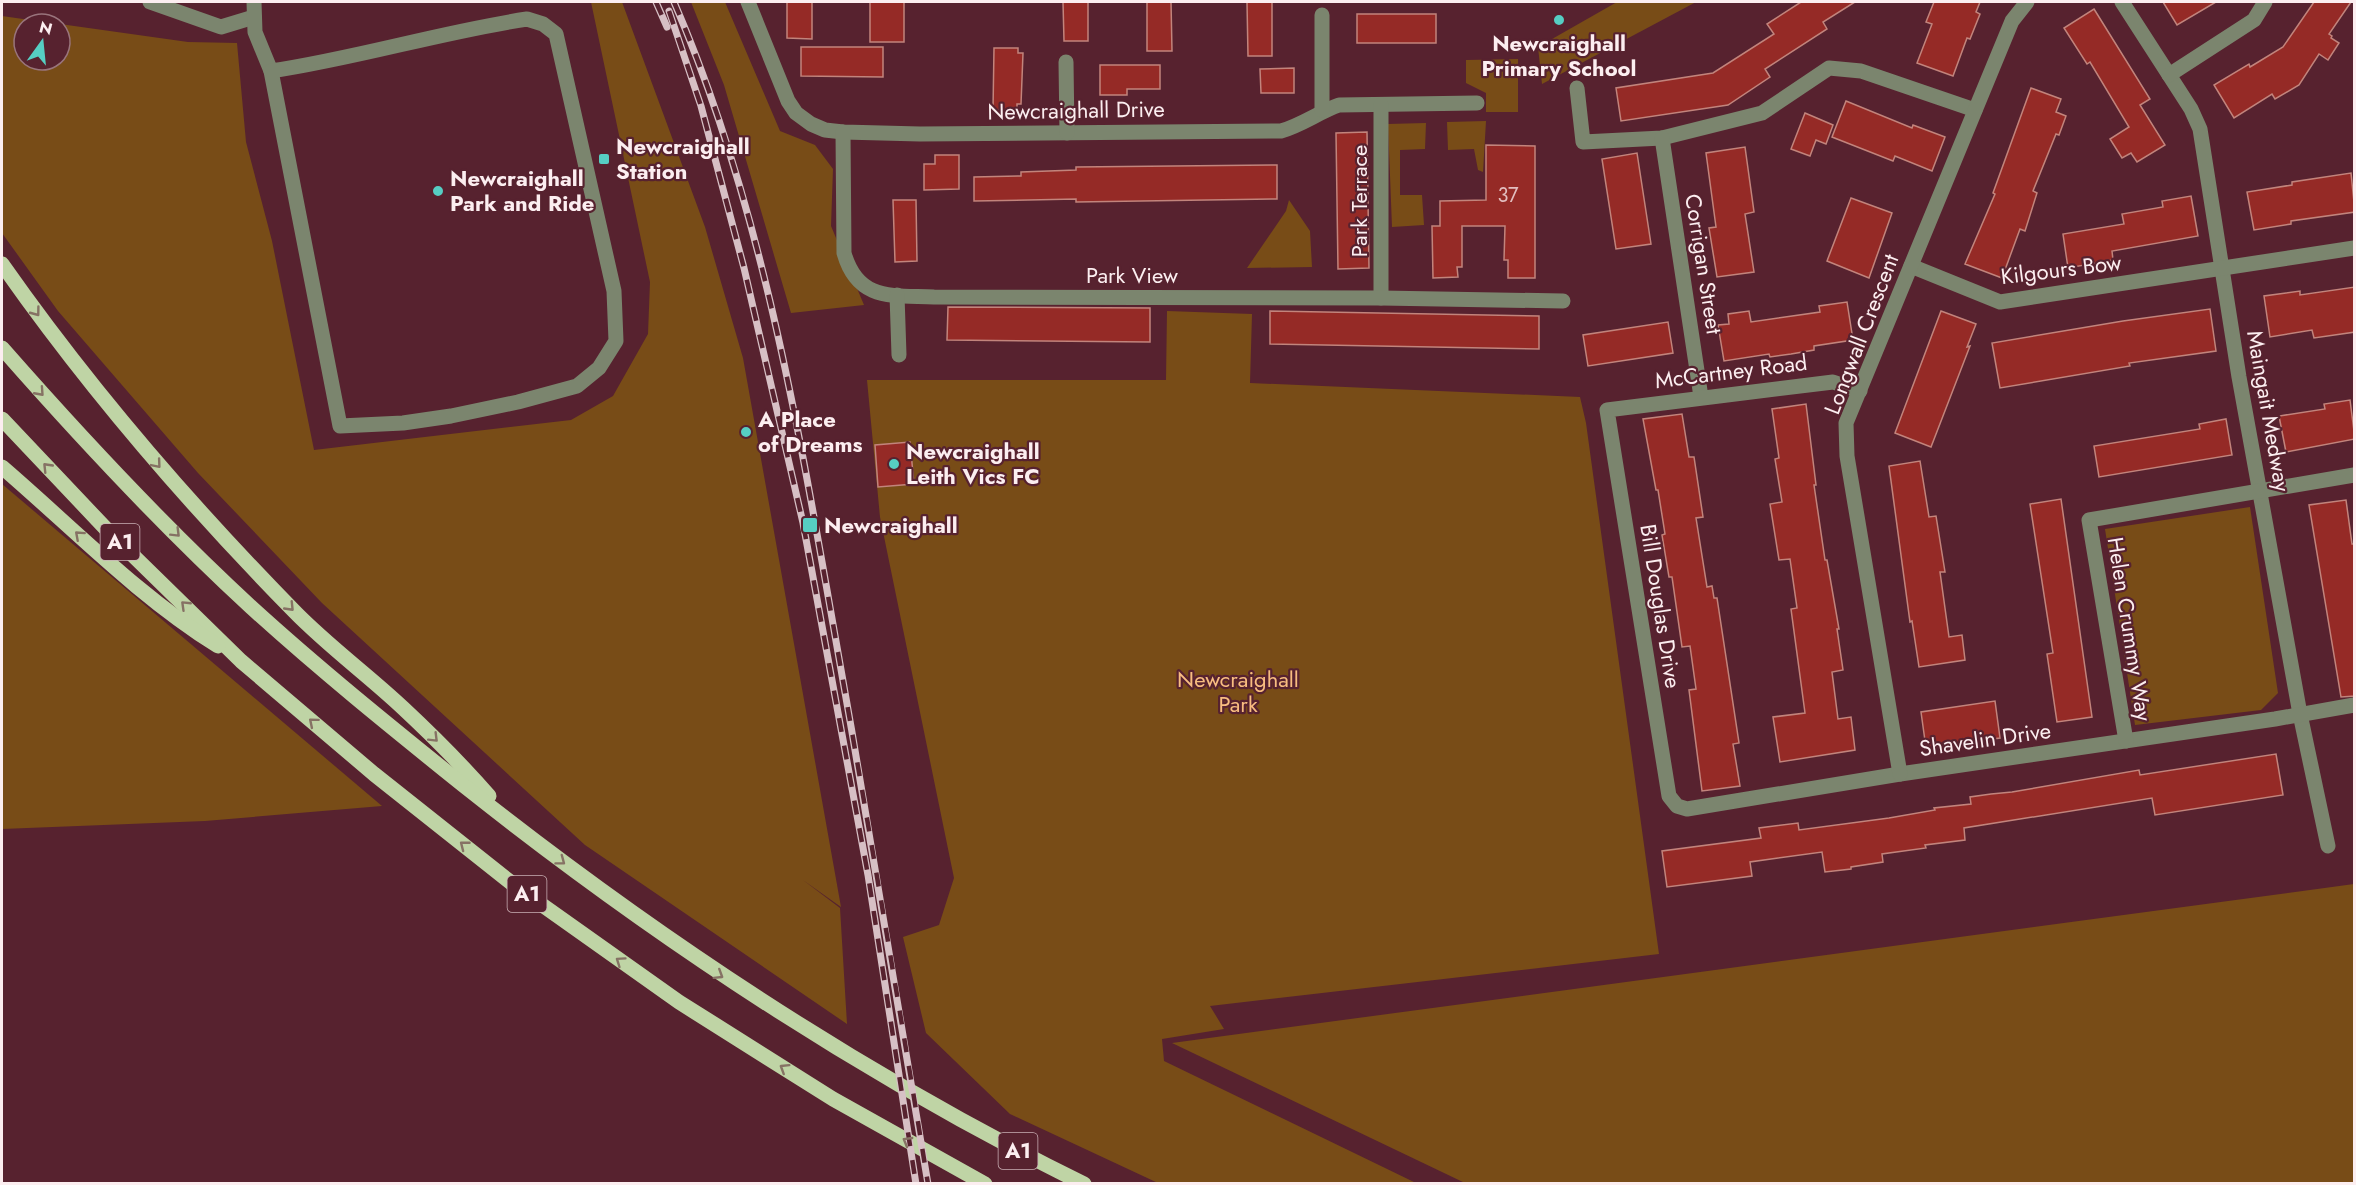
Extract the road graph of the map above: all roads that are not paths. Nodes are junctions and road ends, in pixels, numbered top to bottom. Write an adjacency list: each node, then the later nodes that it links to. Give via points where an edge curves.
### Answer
1 (150, 2): 6 (street, via 221,27)
2 (748, 2): 16 (street, Newcraighall Drive, via 796,113 825,130)
3 (2027, 2): 15 (street, Longwall Crescent, via 2012,21)
4 (2122, 2): 10 (street, Maingait Medway)
5 (2265, 2): 10 (street, via 2254,20)
6 (254, 9): 9 (street, via 255,32)
7 (1322, 15): 14 (street)
8 (1066, 62): 17 (street)
9 (272, 71): 9 (street, via 527,19 556,34 615,301 616,341 599,368 576,386 518,402 402,423 340,426)
10 (2169, 75): 22 (street, Maingait Medway, via 2200,129)
11 (1577, 88): 18 (street, via 1582,142)
12 (1477, 103): 13 (street, Newcraighall Drive)
13 (1381, 105): 14 (street, Newcraighall Drive, via 1339,105); 24 (street, Park Terrace)
14 (1322, 110): 17 (street, Newcraighall Drive, via 1281,130)
15 (1975, 110): 18 (street, via 1861,71 1829,68 1762,113); 21 (street, Longwall Crescent)
16 (843, 132): 17 (street, Newcraighall Drive); 23 (street, Park View, via 844,253 848,268 861,285 877,294)
17 (1067, 133)
18 (1662, 138): 29 (street, Corrigan Street)
19 (2355, 248): 22 (street, Kilgours Bow)
20 (2, 264): 41 (main road, one-way to 41, via 89,382 178,488 297,614 465,769)
21 (1911, 266): 22 (street, Kilgours Bow, via 2000,302); 28 (street, Longwall Crescent)
22 (2222, 270): 34 (street, Maingait Medway)
23 (897, 295): 24 (street, Park View); 27 (street)
24 (1381, 298): 25 (street, Park View)
25 (1563, 301)
26 (2, 348): 41 (main road, A1, one-way to 41, via 136,494 250,605 333,679)
27 (899, 355)
28 (1860, 391): 29 (street, McCartney Road, via 1833,382); 39 (street, Longwall Crescent, via 1846,423 1847,456)
29 (1701, 397): 30 (street, McCartney Road)
30 (1607, 410): 40 (street, Bill Douglas Drive, via 1669,796)
31 (2, 419): 35 (main road, A1, one-way to 31, via 108,531)
32 (2, 466): 35 (main road, one-way to 32, via 186,626 135,586)
33 (2355, 475): 34 (street)
34 (2261, 491): 37 (street, Maingait Medway); 38 (street, Helen Crummy Way, via 2089,520)
35 (241, 661): 43 (main road, A1, one-way to 35, via 833,1099 679,1002 523,891 374,774)
36 (2355, 705): 37 (street, Shavelin Drive)
37 (2300, 714): 38 (street, Shavelin Drive); 42 (street, Maingait Medway)
38 (2126, 741): 39 (street, Shavelin Drive)
39 (1900, 774): 40 (street, Shavelin Drive, via 1687,809)
40 (1677, 806)
41 (514, 826): 44 (main road, A1, one-way to 44, via 710,969 953,1117)
42 (2328, 846)
43 (985, 1184)
44 (1084, 1184)

